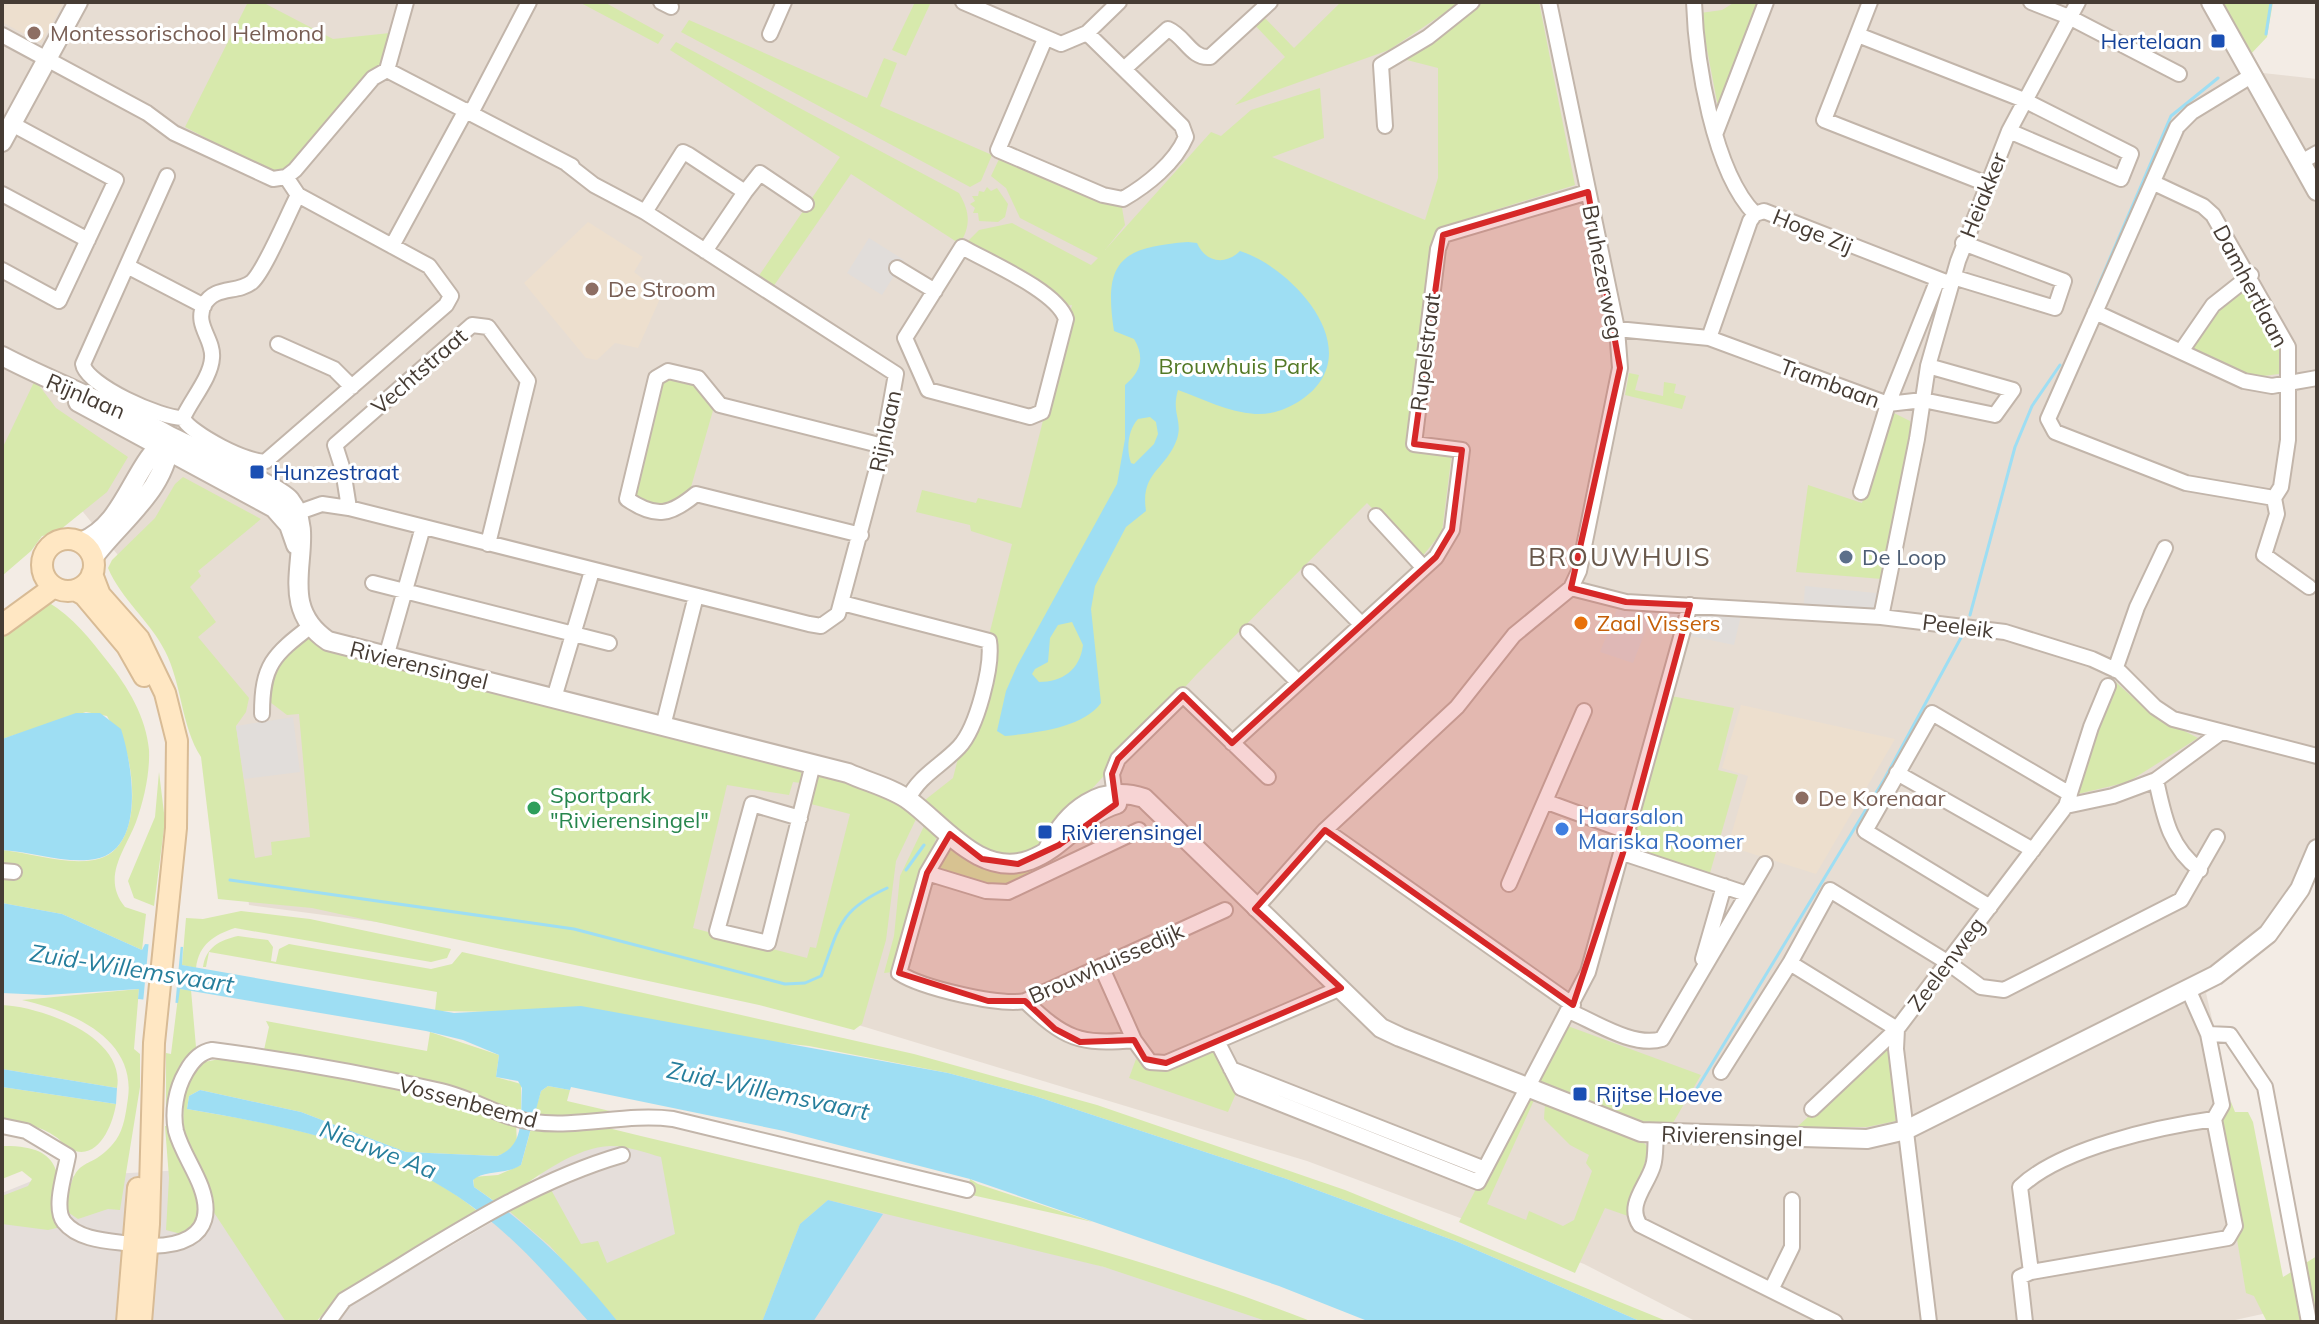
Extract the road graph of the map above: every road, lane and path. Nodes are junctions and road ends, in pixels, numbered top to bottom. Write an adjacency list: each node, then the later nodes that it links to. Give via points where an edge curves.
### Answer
1 (78, 2): 22 (street)
2 (406, 2): 24 (street)
3 (529, 2): 28 (street)
4 (784, 2): 18 (street)
5 (963, 2): 21 (street)
6 (1119, 2): 17 (street)
7 (1270, 2): 23 (street, via 1210,57 1204,58 1168,29)
8 (1472, 2): 30 (street, via 1381,65)
9 (1549, 2): 41 (street, Bruhezerweg)
10 (1694, 2): 32 (street, via 1699,74)
11 (1766, 2): 32 (street)
12 (1870, 2): 20 (street)
13 (2031, 2): 16 (street)
14 (2078, 2): 16 (street, Heiakker)
15 (2211, 2): 26 (street)
16 (2069, 17): 25 (street); 27 (street, Heiakker)
17 (1087, 33): 21 (street, via 1061,44); 23 (street)
18 (770, 34)
19 (2, 35): 22 (street)
20 (1858, 35): 27 (street); 38 (street, via 1824,120)
21 (1045, 39): 23 (street, via 998,150 1123,199 1160,171 1186,137 1182,126)
22 (47, 59): 29 (street); 36 (street, via 174,133 261,175)
23 (1124, 69)
24 (387, 70): 28 (street, Rijnlaan); 36 (street, via 373,78)
25 (2179, 74)
26 (2251, 76): 34 (street); 37 (street, via 2177,127)
27 (2024, 100): 31 (street, Heiakker); 31 (street, via 2131,154 2121,179)
28 (468, 111): 45 (street, Rijnlaan); 49 (street)
29 (12, 124): 33 (street); 47 (street, via 116,180)
30 (1385, 126)
31 (2009, 131): 38 (street, Heiakker)
32 (1716, 132): 46 (street, via 1743,202)
33 (2, 142)
34 (2309, 157): 39 (street)
35 (167, 176): 51 (street)
36 (286, 177): 43 (street)
37 (2154, 183): 54 (street, Damhertlaan, via 2213,215); 58 (street)
38 (1987, 184): 48 (street, Heiakker)
39 (2317, 191)
40 (745, 192): 44 (street, via 760,173); 45 (street, via 683,152); 50 (street)
41 (1588, 192): 59 (street, Bruhezerweg); 85 (street, Rupelstraat, via 1443,235 1414,444 1462,450 1452,530 1436,557)
42 (2, 194): 47 (street)
43 (298, 195): 49 (street); 57 (street, via 255,278 217,292)
44 (806, 204)
45 (645, 212): 50 (street, Rijnlaan)
46 (1755, 214): 55 (street, Hoge Zij, via 1764,211); 60 (street, Hoge Zij)
47 (88, 240): 53 (street, via 59,301)
48 (1963, 243): 55 (street, Heiakker); 55 (street, Hoge Zij, via 2064,281 2058,302 2055,308)
49 (392, 246): 69 (street, via 429,266 451,296)
50 (705, 251): 66 (street, Rijnlaan)
51 (127, 266): 57 (street); 72 (street, via 84,358 84,369 92,380 165,417)
52 (897, 268): 56 (street)
53 (2, 270)
54 (2251, 275): 62 (street, via 2213,305); 68 (street, Damhertlaan, via 2285,340)
55 (1947, 280): 64 (street, Heiakker); 71 (street, Heiakker)
56 (935, 291): 65 (street, via 905,338); 65 (street, via 962,247 1057,303 1066,319 1042,412 1030,417 928,390)
57 (204, 306): 72 (street, via 201,325 212,362)
58 (2095, 312): 62 (street); 76 (street, via 2050,414 2055,432 2186,483)
59 (1617, 329): 60 (street, Trambaan); 91 (street, Bruhezerweg, via 1620,368 1591,519)
60 (1709, 338): 71 (street, Trambaan)
61 (278, 344): 69 (street, via 334,369)
62 (2182, 350): 68 (street, via 2244,381)
63 (2, 356): 73 (street, Rijnlaan)
64 (1928, 366): 70 (street, Heiakker); 70 (street, Trambaan, via 2013,390 1995,415)
65 (916, 368): 66 (street)
66 (896, 374): 74 (street, Rijnlaan)
67 (2317, 378): 68 (street)
68 (2290, 383): 76 (street, Damhertlaan, via 2286,452)
69 (352, 387): 72 (street, via 261,463 190,429)
70 (1923, 400): 71 (street, Trambaan); 97 (street)
71 (1888, 404): 75 (street, Heiakker)
72 (183, 418)
73 (165, 446): 78 (street); 84 (street)
74 (883, 446): 81 (street, Rijnlaan); 81 (street, via 717,404 698,378 659,373 627,499 640,508 667,513 696,494)
75 (1861, 492)
76 (2274, 498): 90 (street, Damhertlaan, via 2277,514 2264,555)
77 (349, 508): 78 (street, via 322,504); 80 (street); 82 (street, Vechtstraat, via 335,445 479,324 488,327 528,381)
78 (290, 515): 100 (street, via 300,603)
79 (1376, 516): 85 (street)
80 (423, 527): 82 (street); 92 (street)
81 (861, 535): 94 (street, Rijnlaan)
82 (488, 544): 86 (street)
83 (2165, 548): 105 (street)
84 (89, 558): 89 (main road, via 85,584); 89 (main road, via 66,539 51,546 43,559); 115 (main road, via 100,595 139,639 156,673 174,720)
85 (1423, 567): 98 (street, Rupelstraat)
86 (592, 571): 93 (street); 102 (street)
87 (1310, 572): 98 (street)
88 (373, 583): 92 (street)
89 (58, 584): 96 (main road); 99 (main road); 115 (main road, via 84,595 127,646 154,696)
90 (2309, 587)
91 (1571, 588): 95 (street, Peeleik, via 1626,602); 126 (street, via 1514,635 1457,707)
92 (405, 591): 102 (street); 104 (street)
93 (696, 596): 94 (street, via 821,626 838,614); 111 (street)
94 (842, 603): 121 (street, via 989,641 991,656 972,727 962,744 917,780)
95 (1690, 605): 97 (street, Peeleik); 127 (street)
96 (2, 613)
97 (1881, 617): 105 (street, Peeleik, via 2005,632)
98 (1361, 624): 106 (street, Rupelstraat)
99 (2, 625)
100 (311, 626): 104 (street, Rivierensingel, via 328,641); 110 (street, via 270,662 263,676)
101 (1248, 632): 106 (street)
102 (572, 634): 103 (street); 108 (street)
103 (609, 643)
104 (386, 657): 108 (street, Rivierensingel)
105 (2115, 670): 112 (street, Peeleik, via 2173,719)
106 (1298, 682): 113 (street, Rupelstraat)
107 (2108, 686): 122 (street, Zeelenweg)
108 (554, 698): 111 (street, Rivierensingel)
109 (1584, 711): 123 (street)
110 (262, 714)
111 (663, 726): 116 (street, Rivierensingel)
112 (2220, 733): 114 (street, Peeleik); 119 (street)
113 (1232, 743): 118 (street); 120 (street, via 1183,695 1118,759 1112,774)
114 (2317, 756)
115 (176, 757): 164 (main road, via 176,828 151,1122 142,1150)
116 (813, 764): 121 (street, Rivierensingel); 124 (street)
117 (1897, 773): 122 (street, via 1932,713); 131 (street); 139 (street, via 1865,831)
118 (1268, 777)
119 (2156, 780): 122 (street, via 2113,796); 134 (street, via 2169,836)
120 (1115, 798): 128 (street, Rivierensingel, via 1081,806 1048,849 1018,864 982,859); 140 (street, Rivierensingel, via 1144,798)
121 (908, 799): 128 (street, Rivierensingel)
122 (2068, 800): 131 (street, Zeelenweg)
123 (1547, 802): 127 (street); 136 (street)
124 (800, 818): 124 (street, via 768,943 717,931 752,804)
125 (1139, 830): 135 (street, via 1008,892 986,891)
126 (1325, 830): 140 (street); 149 (street)
127 (1629, 832): 132 (street)
128 (950, 834): 135 (street, Brouwhuissedijk)
129 (2217, 837): 134 (street)
130 (2317, 849): 147 (street, Rivierensingel, via 2300,889 2268,934)
131 (2033, 850): 139 (street, Zeelenweg)
132 (1623, 853): 137 (street); 149 (street, via 1588,972)
133 (1765, 864): 138 (street)
134 (2200, 870): 142 (street, via 2181,900 2004,990 1981,987)
135 (927, 873): 148 (street, Brouwhuissedijk, via 899,973 988,1001)
136 (1509, 884)
137 (1724, 886): 138 (street); 145 (street)
138 (1747, 894): 145 (street)
139 (1990, 907): 142 (street, Zeelenweg)
140 (1255, 909): 146 (street, Rivierensingel)
141 (1225, 910): 144 (street, Brouwhuissedijk)
142 (1947, 962): 143 (street, via 1830,890); 150 (street, Zeelenweg)
143 (1790, 963): 150 (street); 154 (street)
144 (1101, 966): 148 (street, Brouwhuissedijk); 152 (street)
145 (1696, 981): 149 (street, via 1662,1039 1651,1042)
146 (1341, 988): 153 (street); 155 (street, Rivierensingel, via 1381,1028)
147 (2189, 991): 151 (street); 159 (street, Rivierensingel)
148 (1025, 1001): 152 (street, via 1055,1029 1080,1042)
149 (1571, 1008): 155 (street)
150 (1897, 1029): 156 (street, Zeelenweg); 159 (street)
151 (2208, 1034): 157 (street, via 2222,1105); 173 (street, via 2230,1035 2265,1087)
152 (1134, 1040): 153 (street, via 1145,1059 1166,1063)
153 (1217, 1041): 155 (street, via 1241,1088 1478,1182)
154 (1721, 1072)
155 (1525, 1088): 160 (street, Rivierensingel)
156 (1812, 1109)
157 (2214, 1119): 165 (street, via 2128,1137 2059,1162 2027,1180 2018,1195); 165 (street, via 2235,1226 2228,1238)
158 (2, 1126): 164 (street, via 26,1131 68,1156 60,1207 72,1230)
159 (1906, 1130): 160 (street, Rivierensingel, via 1867,1139); 171 (street)
160 (1656, 1134): 166 (street, via 1654,1165 1635,1206 1640,1225)
161 (622, 1155): 169 (street, via 581,1167 509,1203 344,1300)
162 (967, 1190): 164 (street, Vossenbeemd, via 673,1119 526,1121 442,1091 204,1051 180,1085 175,1119 203,1195 203,1219 186,1241 174,1246)
163 (1792, 1200): 166 (street, via 1792,1247)
164 (140, 1245): 167 (main road); 168 (main road)
165 (2031, 1272): 172 (street, via 2020,1277)
166 (1771, 1290): 170 (street)
167 (127, 1322)
168 (141, 1322)
169 (328, 1322)
170 (1835, 1322)
171 (1929, 1322)
172 (2025, 1322)
173 (2309, 1322)

